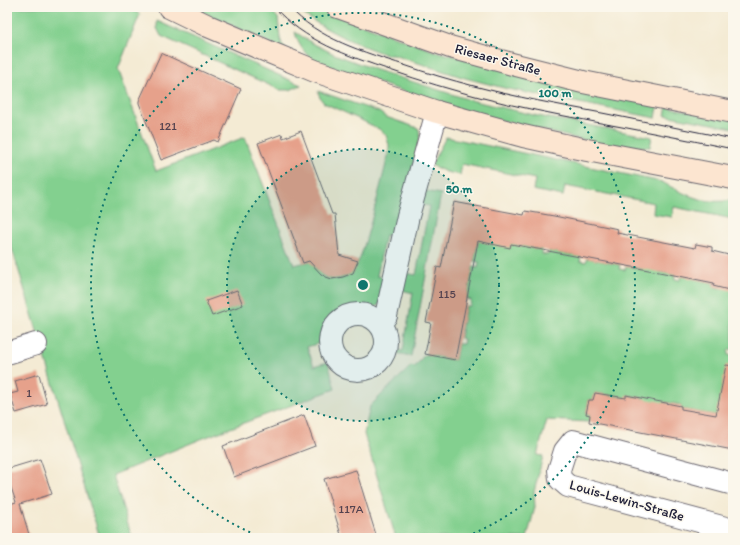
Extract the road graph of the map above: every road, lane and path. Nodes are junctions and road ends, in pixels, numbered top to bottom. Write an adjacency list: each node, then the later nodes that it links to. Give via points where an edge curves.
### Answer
1 (169, 7): 3 (main road, via 315,71)
2 (338, 7): 4 (main road, Riesaer Straße, via 450,46 512,64 583,82)
3 (437, 112): 5 (main road, via 523,136); 6 (street, via 408,216 386,316)
4 (733, 112)
5 (733, 178)
6 (380, 323)
7 (36, 344): 8 (street)
8 (7, 353)
9 (733, 484): 10 (street, Louis-Lewin-Straße, via 573,441 565,451 559,470 560,479 568,486)
10 (733, 530)

